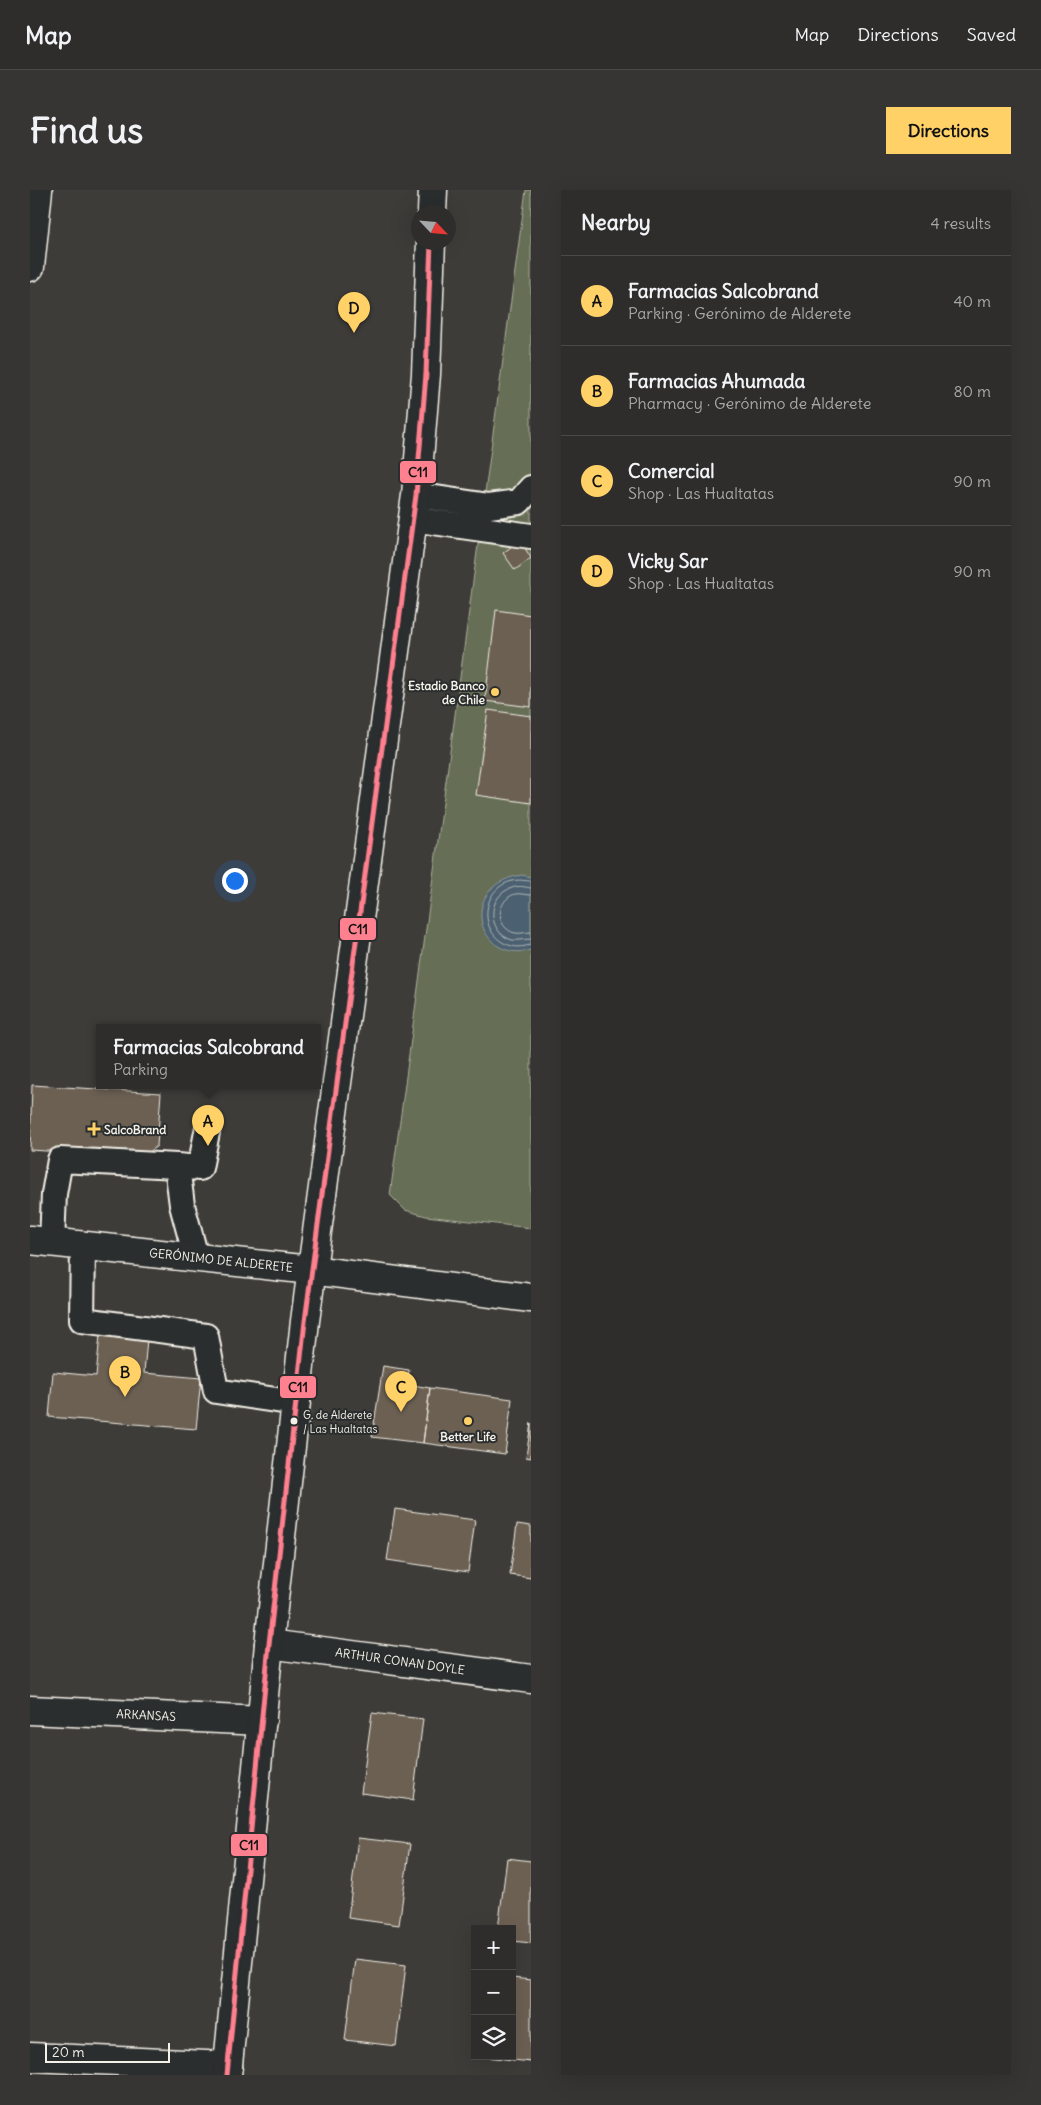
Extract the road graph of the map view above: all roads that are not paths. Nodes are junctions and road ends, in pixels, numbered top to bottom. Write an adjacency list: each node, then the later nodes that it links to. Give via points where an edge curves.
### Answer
1 (38, 190): 5 (street)
2 (432, 190): 3 (street)
3 (432, 205)
4 (431, 250): 7 (street, via 426,374)
5 (30, 267)
6 (531, 488): 7 (lane, via 519,502 489,506)
7 (414, 507): 8 (lane); 14 (street)
8 (531, 536)
9 (209, 1122): 10 (lane, via 200,1168)
10 (177, 1166): 11 (lane, via 60,1160); 13 (lane, via 182,1205)
11 (41, 1241): 12 (street, GERÓNIMO DE ALDERETE)
12 (83, 1245): 13 (street, GERÓNIMO DE ALDERETE); 16 (lane, via 82,1320 206,1336 216,1391)
13 (196, 1257): 14 (street, GERÓNIMO DE ALDERETE)
14 (312, 1270): 15 (street, GERÓNIMO DE ALDERETE); 16 (street)
15 (531, 1298)
16 (296, 1403): 17 (street)
17 (269, 1644): 18 (street, ARTHUR CONAN DOYLE); 20 (street)
18 (531, 1679)
19 (30, 1710): 20 (street, ARKANSAS)
20 (262, 1721): 22 (street)
21 (30, 2057): 22 (street)
22 (227, 2070)

